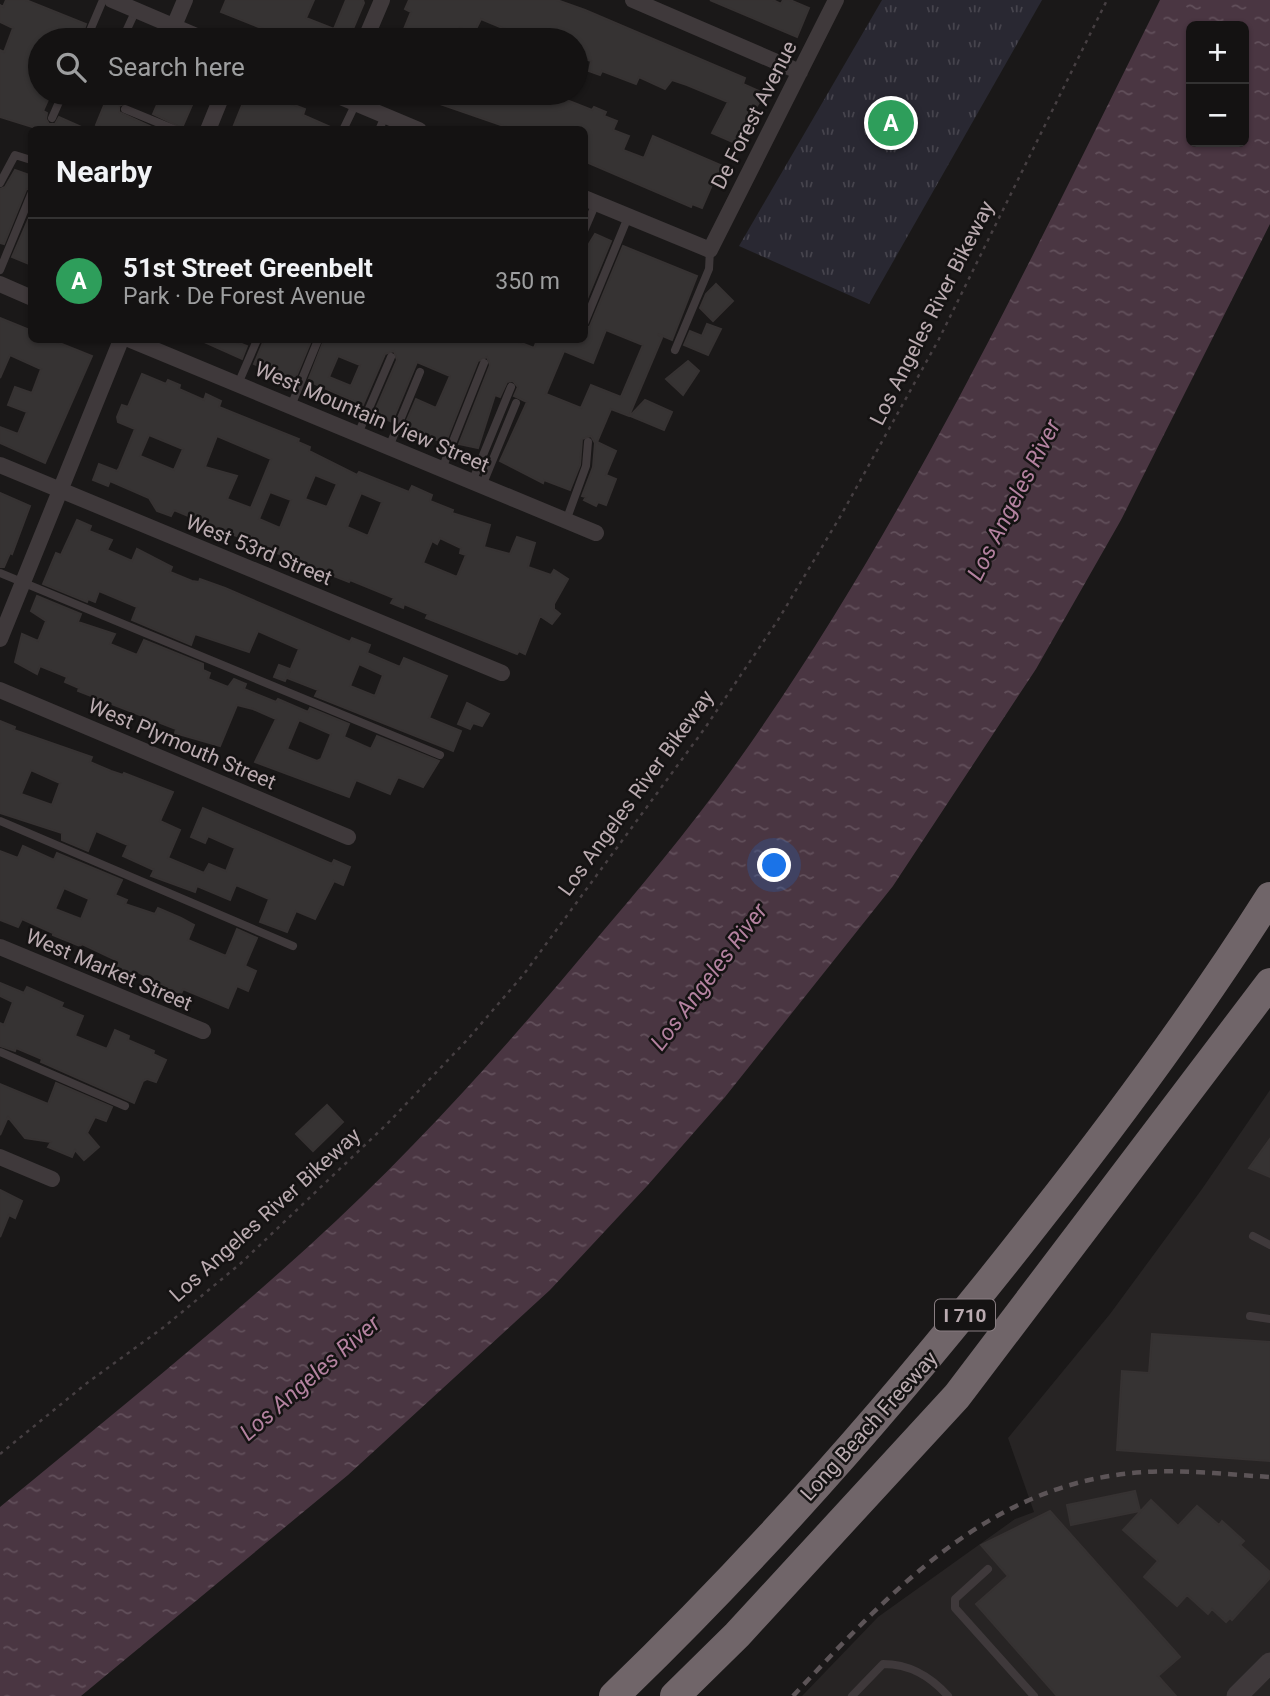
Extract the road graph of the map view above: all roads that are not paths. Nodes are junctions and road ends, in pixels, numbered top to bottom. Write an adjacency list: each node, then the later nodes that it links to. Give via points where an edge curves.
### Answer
1 (103, 0): 9 (lane)
2 (112, 0): 7 (street)
3 (185, 0): 8 (street)
4 (382, 0): 12 (street)
5 (633, 0): 13 (street)
6 (836, 0): 13 (street, De Forest Avenue)
7 (136, 10): 8 (street); 10 (lane)
8 (174, 26): 11 (street)
9 (91, 28)
10 (128, 28)
11 (179, 28)
12 (370, 28)
13 (800, 72): 30 (street, De Forest Avenue)
14 (58, 105): 19 (lane)
15 (218, 105): 22 (street)
16 (342, 105): 23 (lane)
17 (356, 105): 20 (street)
18 (125, 109): 21 (lane)
19 (52, 118)
20 (382, 122): 24 (street)
21 (166, 126)
22 (210, 126)
23 (343, 126)
24 (400, 126)
25 (28, 159): 26 (lane, via 15,155)
26 (0, 183)
27 (590, 201): 29 (street)
28 (28, 202): 31 (lane)
29 (628, 216): 30 (street); 34 (lane)
30 (710, 250): 39 (lane, via 709,269)
31 (0, 270)
32 (0, 284): 33 (street)
33 (28, 296)
34 (588, 314)
35 (120, 343): 53 (street)
36 (138, 343): 43 (street, West Mountain View Street)
37 (256, 343): 43 (lane)
38 (317, 343): 46 (lane)
39 (676, 350)
40 (391, 357): 47 (lane)
41 (484, 363): 51 (lane)
42 (420, 372): 49 (lane)
43 (238, 384): 46 (street, West Mountain View Street)
44 (511, 387): 52 (lane)
45 (516, 402): 52 (lane)
46 (291, 406): 47 (street, West Mountain View Street)
47 (358, 434): 49 (street, West Mountain View Street)
48 (587, 442): 54 (lane, via 586,466)
49 (389, 447): 51 (street, West Mountain View Street)
50 (0, 465): 53 (street, West 53rd Street)
51 (442, 469): 52 (street, West Mountain View Street)
52 (477, 484): 54 (street, West Mountain View Street)
53 (61, 491): 57 (street); 59 (street, West 53rd Street)
54 (566, 521): 55 (street, West Mountain View Street)
55 (596, 533)
56 (0, 573): 57 (lane)
57 (23, 583): 58 (street); 61 (lane)
58 (0, 639)
59 (502, 673)
60 (0, 690): 63 (street, West Plymouth Street)
61 (440, 755)
62 (0, 821): 65 (lane)
63 (348, 837)
64 (1270, 897): 79 (highway, Long Beach Freeway / I 710, via 1138,1093 941,1346 707,1606)
65 (293, 946)
66 (0, 947): 68 (street, West Market Street)
67 (1270, 983): 80 (highway, Long Beach Freeway / I 710, via 957,1396)
68 (203, 1031)
69 (0, 1052): 70 (lane)
70 (125, 1106)
71 (0, 1157): 72 (street)
72 (52, 1179)
73 (1253, 1236): 74 (lane)
74 (1270, 1245)
75 (1250, 1316): 76 (lane)
76 (1270, 1319)
77 (988, 1569): 83 (lane, via 955,1600 955,1608)
78 (1270, 1663): 84 (street)
79 (614, 1696)
80 (675, 1696)
81 (852, 1696): 82 (lane, via 883,1664 901,1664 924,1675)
82 (948, 1696)
83 (1034, 1696)
84 (1237, 1696)

